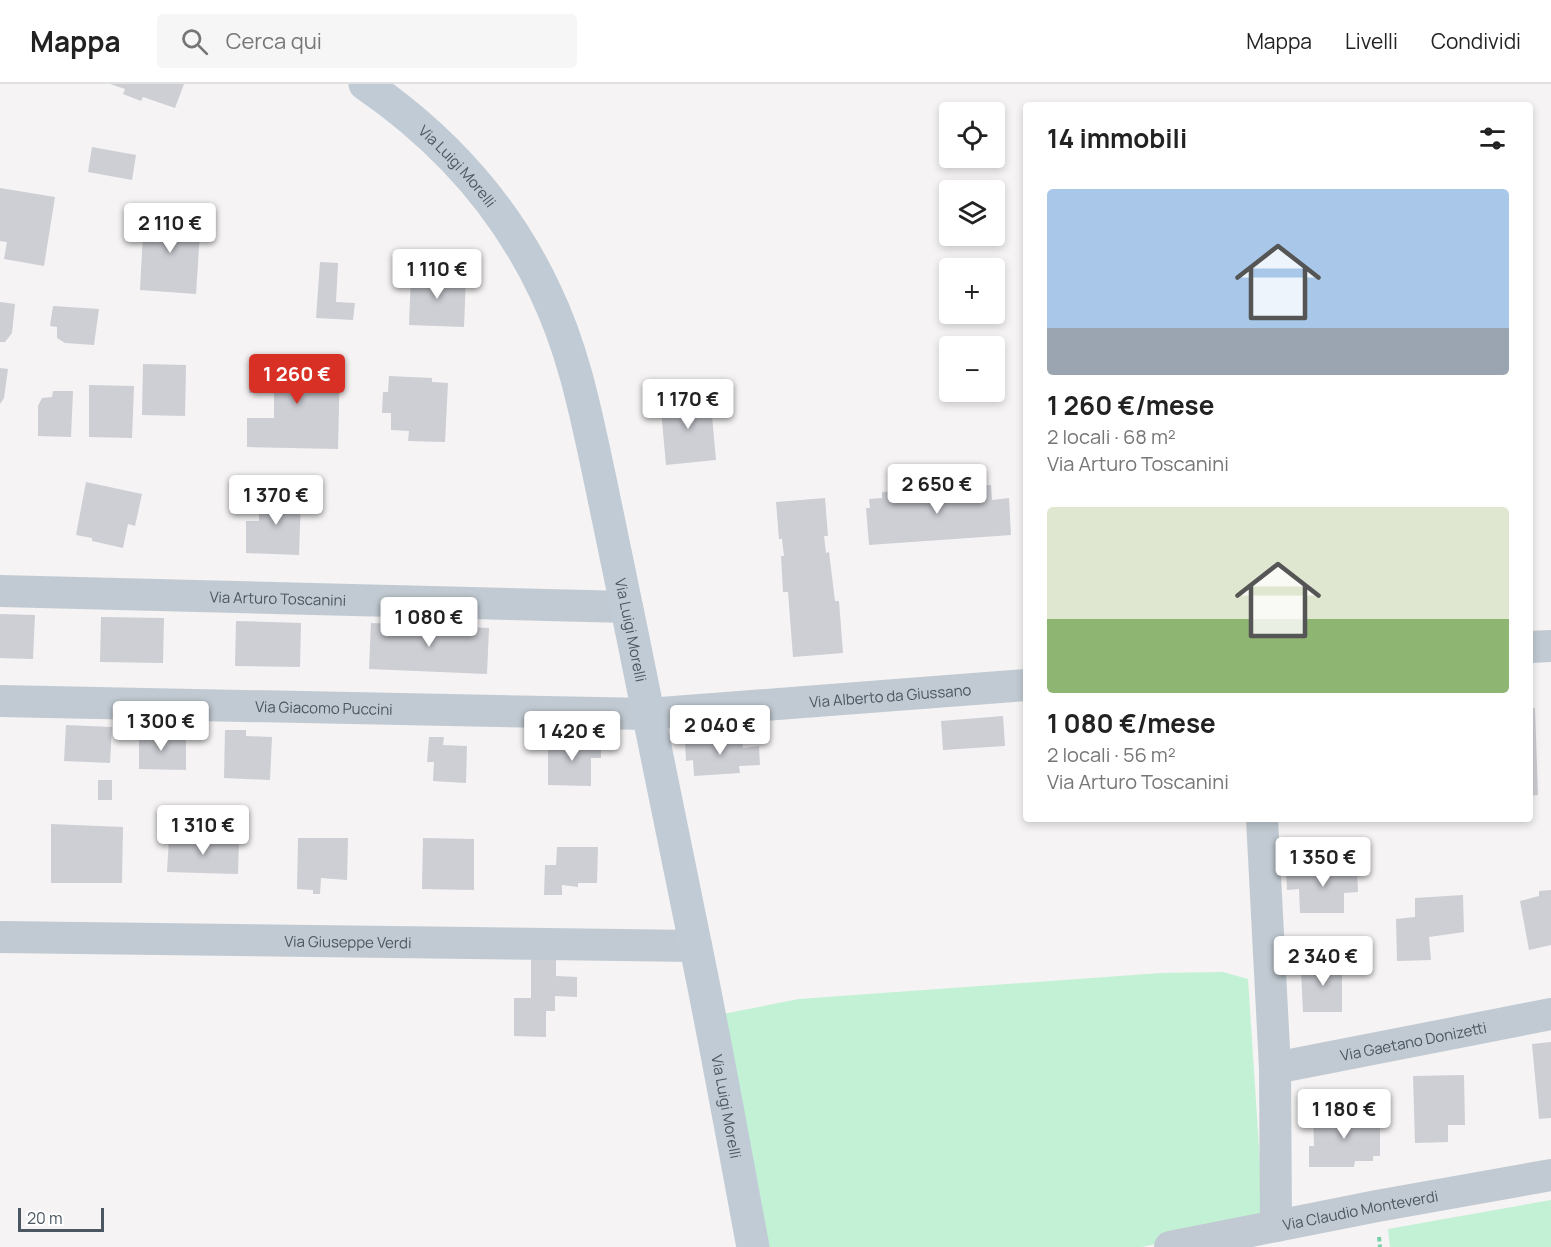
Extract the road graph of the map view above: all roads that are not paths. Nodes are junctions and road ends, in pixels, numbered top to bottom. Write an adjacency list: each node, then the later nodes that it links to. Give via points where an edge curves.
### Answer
1 (365, 84): 3 (main road, Via Luigi Morelli, via 411,118 456,160 502,217 540,280 578,377)
2 (0, 591): 3 (street, Via Arturo Toscanini)
3 (627, 607): 8 (main road, Via Luigi Morelli)
4 (1551, 645): 5 (street)
5 (1533, 647)
6 (1023, 685): 8 (street, Via Alberto da Giussano)
7 (0, 701): 8 (street, Via Giacomo Puccini)
8 (648, 714): 11 (main road, Via Luigi Morelli)
9 (1262, 822): 13 (street)
10 (0, 937): 11 (street, Via Giuseppe Verdi)
11 (696, 946): 16 (main road, Via Luigi Morelli)
12 (1551, 1014): 13 (street, Via Gaetano Donizetti)
13 (1275, 1068): 15 (street)
14 (1551, 1175): 15 (street, Via Claudio Monteverdi)
15 (1276, 1226): 17 (street, Via Claudio Monteverdi)
16 (753, 1247)
17 (1170, 1247)

